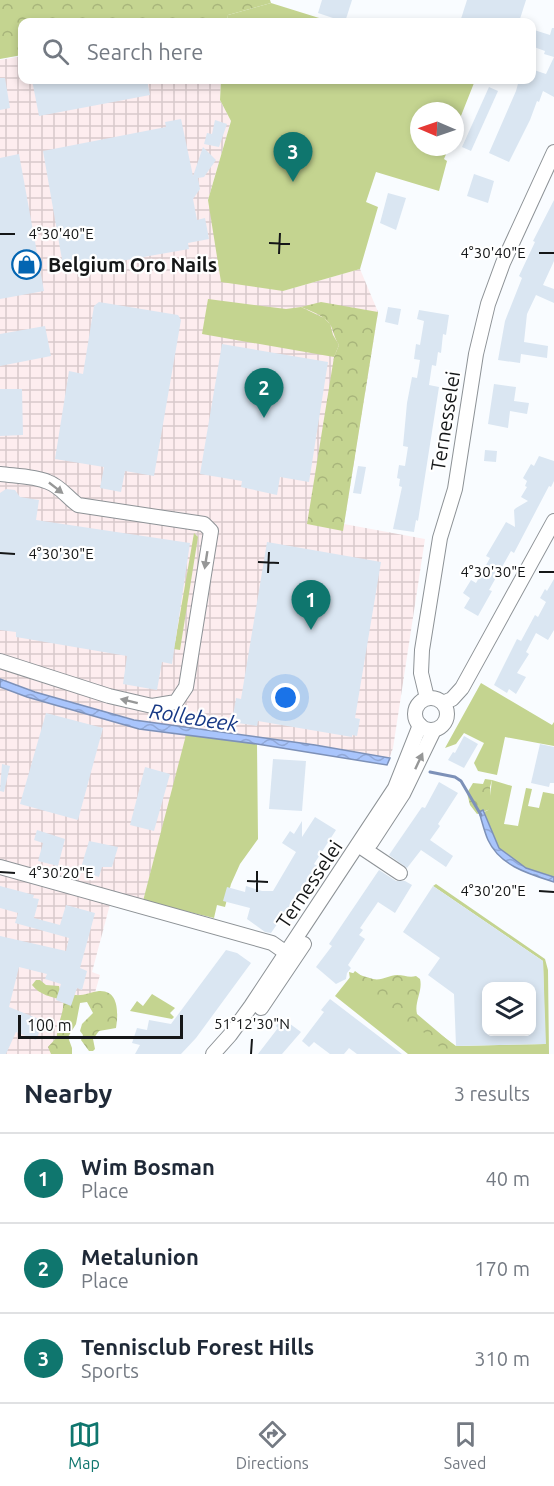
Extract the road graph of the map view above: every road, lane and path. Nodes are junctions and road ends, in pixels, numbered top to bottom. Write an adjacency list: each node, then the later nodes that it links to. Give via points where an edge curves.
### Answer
1 (554, 144): 2 (street, Ternesselei)
2 (552, 156): 6 (street, Ternesselei, via 503,263 476,354 422,650)
3 (0, 474): 5 (street, one-way to 5, via 47,481 78,505 204,524 211,531 186,687 176,702 152,706 109,696)
4 (554, 521): 7 (street, via 462,688)
5 (0, 661)
6 (427, 698): 7 (street); 8 (street, Ternesselei, via 416,710)
7 (443, 703): 8 (street, Ternesselei, via 447,717 442,725)
8 (427, 727): 9 (street, Ternesselei, via 403,794)
9 (362, 847): 11 (street); 12 (street, Ternesselei)
10 (0, 867): 12 (street, via 272,943)
11 (400, 873)
12 (290, 955): 13 (street, Ternesselei); 14 (street, Ternesselei, via 259,1011)
13 (213, 1054)
14 (224, 1054)

